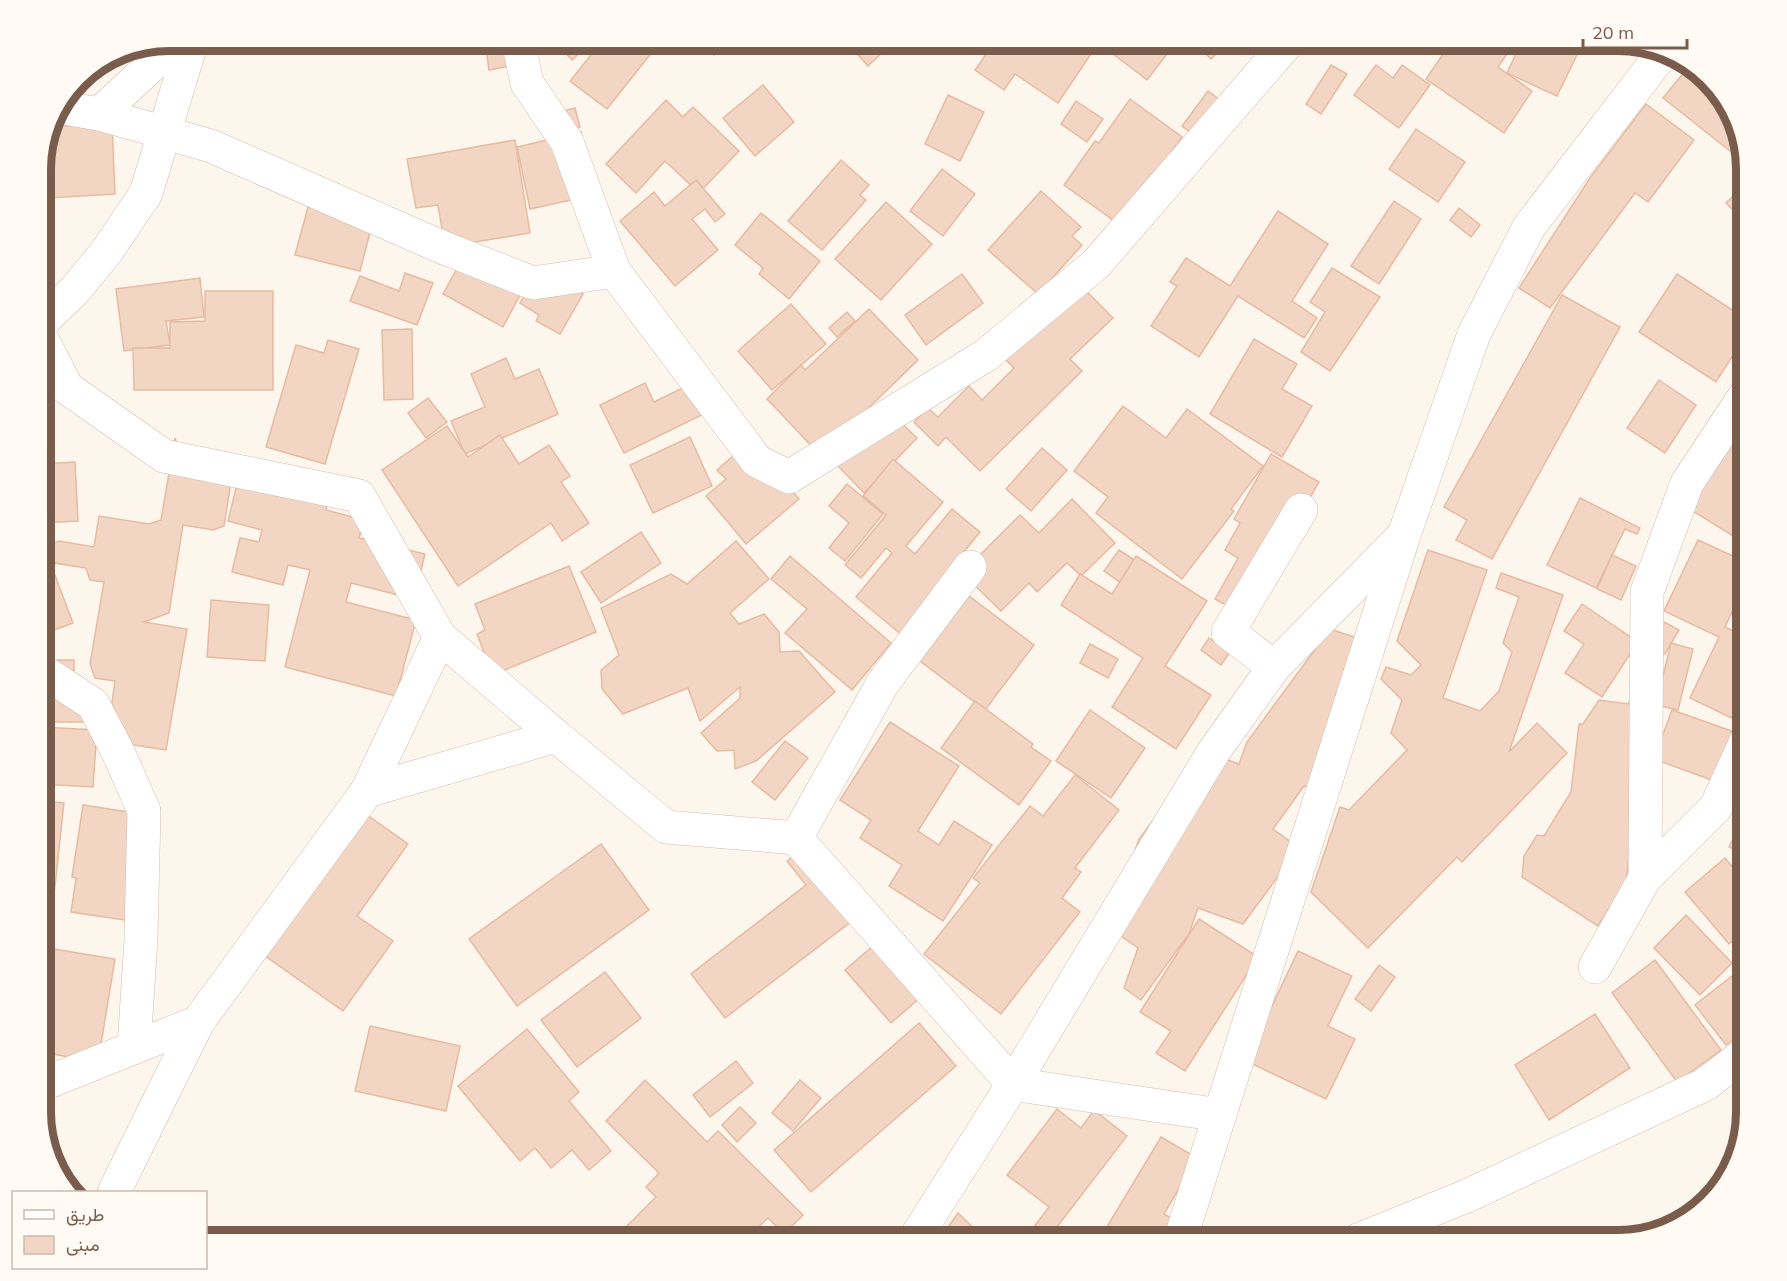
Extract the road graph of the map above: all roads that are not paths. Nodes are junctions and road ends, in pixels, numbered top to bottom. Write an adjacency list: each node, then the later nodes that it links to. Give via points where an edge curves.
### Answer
1 (166, 51): 7 (street)
2 (189, 51): 8 (street)
3 (520, 51): 9 (street, via 527,83 567,142)
4 (1280, 51): 9 (street, via 1096,264 986,355 789,477 757,461)
5 (1659, 58): 14 (street, via 1529,227 1474,334)
6 (68, 109): 7 (street)
7 (99, 114): 8 (street)
8 (164, 132): 9 (street, via 211,146 533,283); 10 (street, via 146,193 107,251)
9 (614, 271)
10 (51, 313)
11 (51, 357): 16 (street, via 67,388 164,456 359,496)
12 (1736, 409): 23 (street, via 1687,483 1647,592)
13 (1301, 510): 17 (street, via 1228,632)
14 (1404, 535): 17 (street); 30 (street)
15 (970, 567): 22 (street, via 882,683)
16 (440, 637): 19 (street); 21 (street)
17 (1274, 667): 29 (street, via 1214,751)
18 (51, 677): 26 (street, via 93,704 144,811)
19 (556, 736): 21 (street); 22 (street, via 666,827)
20 (1736, 763): 23 (street, via 1716,807)
21 (367, 791): 25 (street)
22 (796, 838): 29 (street)
23 (1645, 878): 24 (street)
24 (1595, 967)
25 (198, 1022): 26 (street); 31 (street)
26 (134, 1047): 28 (street)
27 (1736, 1061): 34 (street, via 1706,1084 1469,1196)
28 (51, 1081)
29 (1013, 1084): 30 (street); 32 (street)
30 (1221, 1115): 33 (street)
31 (114, 1191)
32 (920, 1230)
33 (1183, 1230)
34 (1383, 1230)

